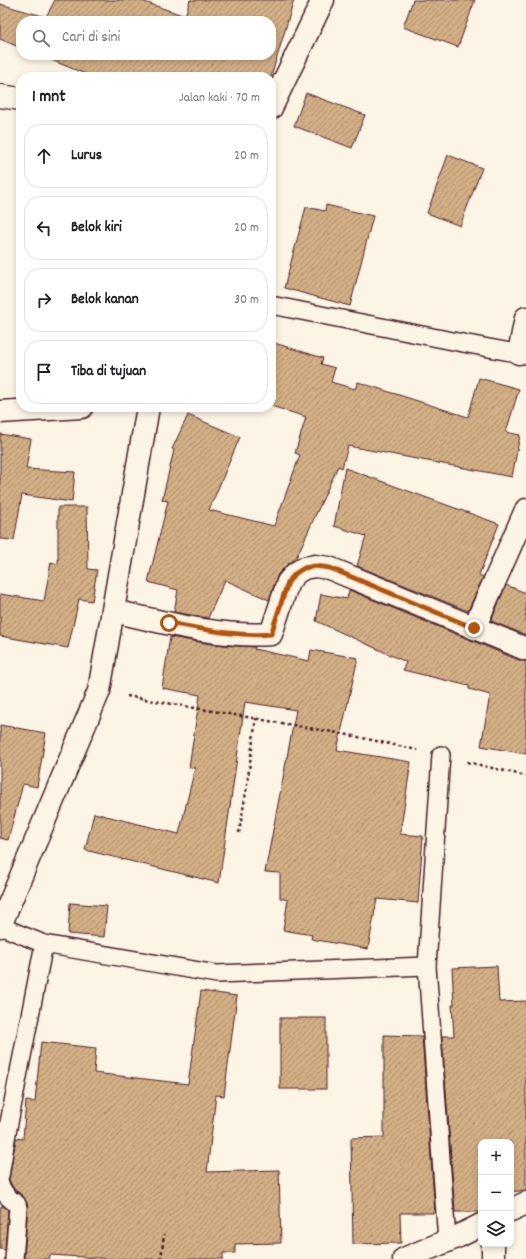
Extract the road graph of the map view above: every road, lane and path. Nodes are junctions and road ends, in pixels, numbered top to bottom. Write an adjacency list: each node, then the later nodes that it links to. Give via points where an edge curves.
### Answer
1 (323, 0): 3 (street)
2 (0, 96): 4 (street)
3 (276, 98)
4 (16, 99)
5 (276, 306): 7 (lane)
6 (526, 318): 7 (street)
7 (523, 354)
8 (16, 411): 9 (street)
9 (0, 412)
10 (147, 412): 12 (street)
11 (526, 510): 13 (street)
12 (113, 611): 13 (street, via 224,633 271,634 288,582 304,568 315,566 330,568); 15 (street)
13 (474, 628): 14 (street)
14 (526, 649)
15 (99, 691): 16 (path); 20 (street)
16 (256, 718): 17 (path); 19 (path)
17 (441, 755): 18 (path); 22 (lane)
18 (526, 776)
19 (239, 833)
20 (0, 926): 21 (lane)
21 (44, 944): 22 (lane, via 217,974); 23 (lane)
22 (427, 966): 29 (lane)
23 (0, 1176)
24 (0, 1184): 31 (lane, via 18,1208)
25 (526, 1203): 26 (street)
26 (514, 1209)
27 (478, 1226): 29 (street)
28 (164, 1234): 32 (path)
29 (447, 1241): 33 (street)
30 (494, 1247): 34 (street)
31 (14, 1259)
32 (161, 1259)
33 (404, 1259)
34 (494, 1259)

